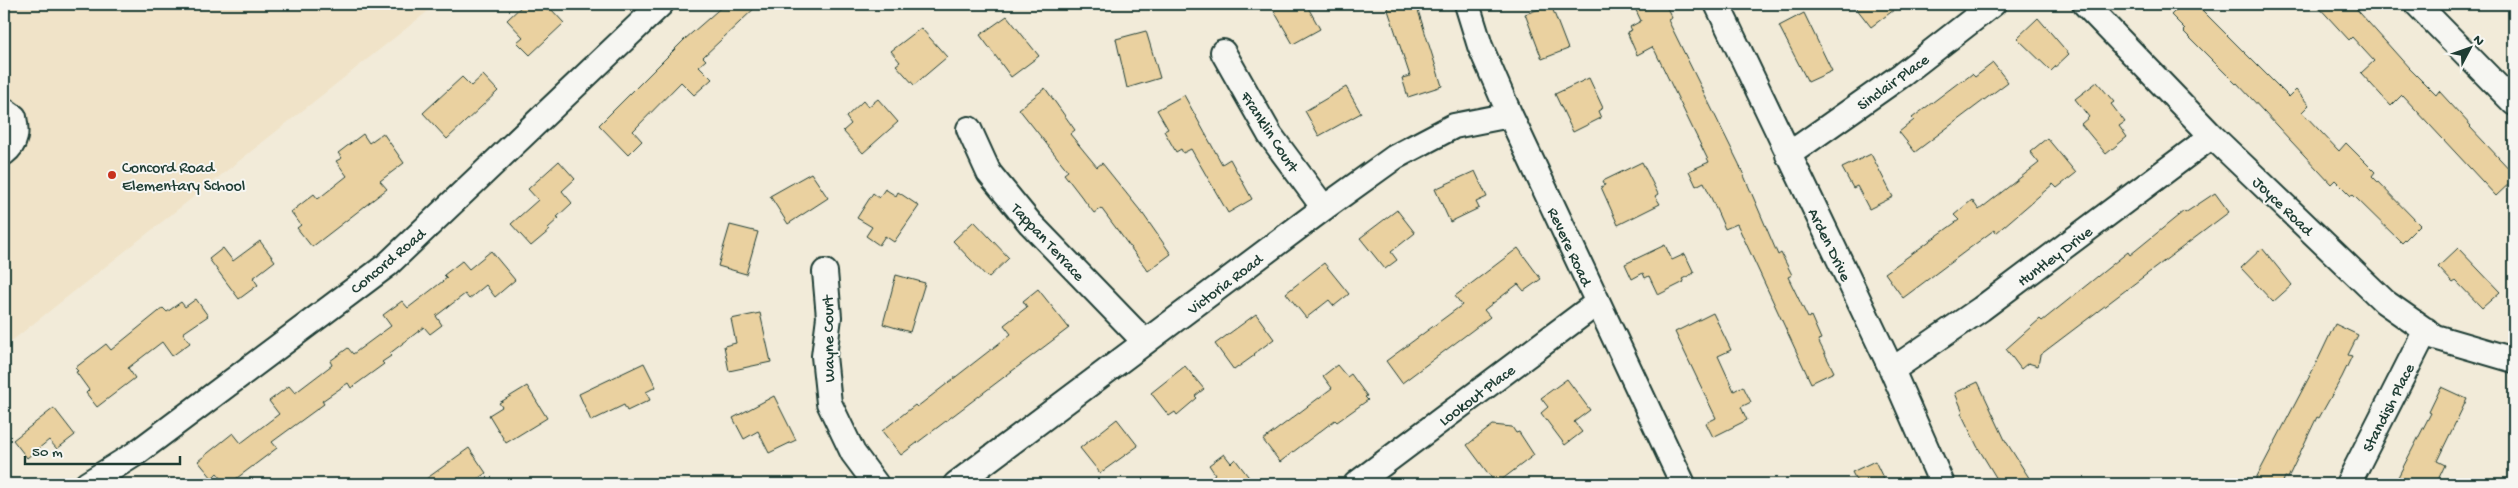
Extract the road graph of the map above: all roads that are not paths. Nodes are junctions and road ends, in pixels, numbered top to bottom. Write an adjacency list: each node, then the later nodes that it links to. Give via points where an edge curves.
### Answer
1 (661, 4): 22 (street, Concord Road, via 387,264 135,454)
2 (1467, 4): 10 (street, Revere Road, via 1480,46)
3 (1717, 4): 14 (street, Arden Drive)
4 (1993, 4): 14 (street, Sinclair Place, via 1903,74)
5 (2085, 4): 12 (street, Joyce Road)
6 (2417, 4): 8 (street)
7 (1222, 52): 15 (street, Franklin Court, via 1270,135)
8 (2514, 104)
9 (4, 110): 13 (street, via 14,117 17,134)
10 (1510, 115): 15 (street, Victoria Road, via 1454,126 1395,157); 17 (street, Revere Road)
11 (969, 129): 19 (street, Tappan Terrace, via 989,173 1024,216)
12 (2212, 136): 18 (street, Joyce Road, via 2385,302); 21 (street, Huntley Drive, via 1981,309)
13 (4, 153)
14 (1788, 155): 21 (street, Arden Drive)
15 (1324, 208): 19 (street, Victoria Road)
16 (825, 272): 23 (street, Wayne Court, via 829,317 824,356 829,403 853,453)
17 (1597, 303): 25 (street, Lookout Place); 26 (street, Revere Road)
18 (2426, 330): 20 (street, Joyce Road, via 2436,337); 28 (street, Standish Place)
19 (1145, 342): 24 (street, Victoria Road)
20 (2510, 353)
21 (1892, 370): 27 (street, Arden Drive)
22 (87, 484)
23 (876, 484)
24 (956, 484)
25 (1356, 484)
26 (1683, 484)
27 (1942, 484)
28 (2348, 484)

